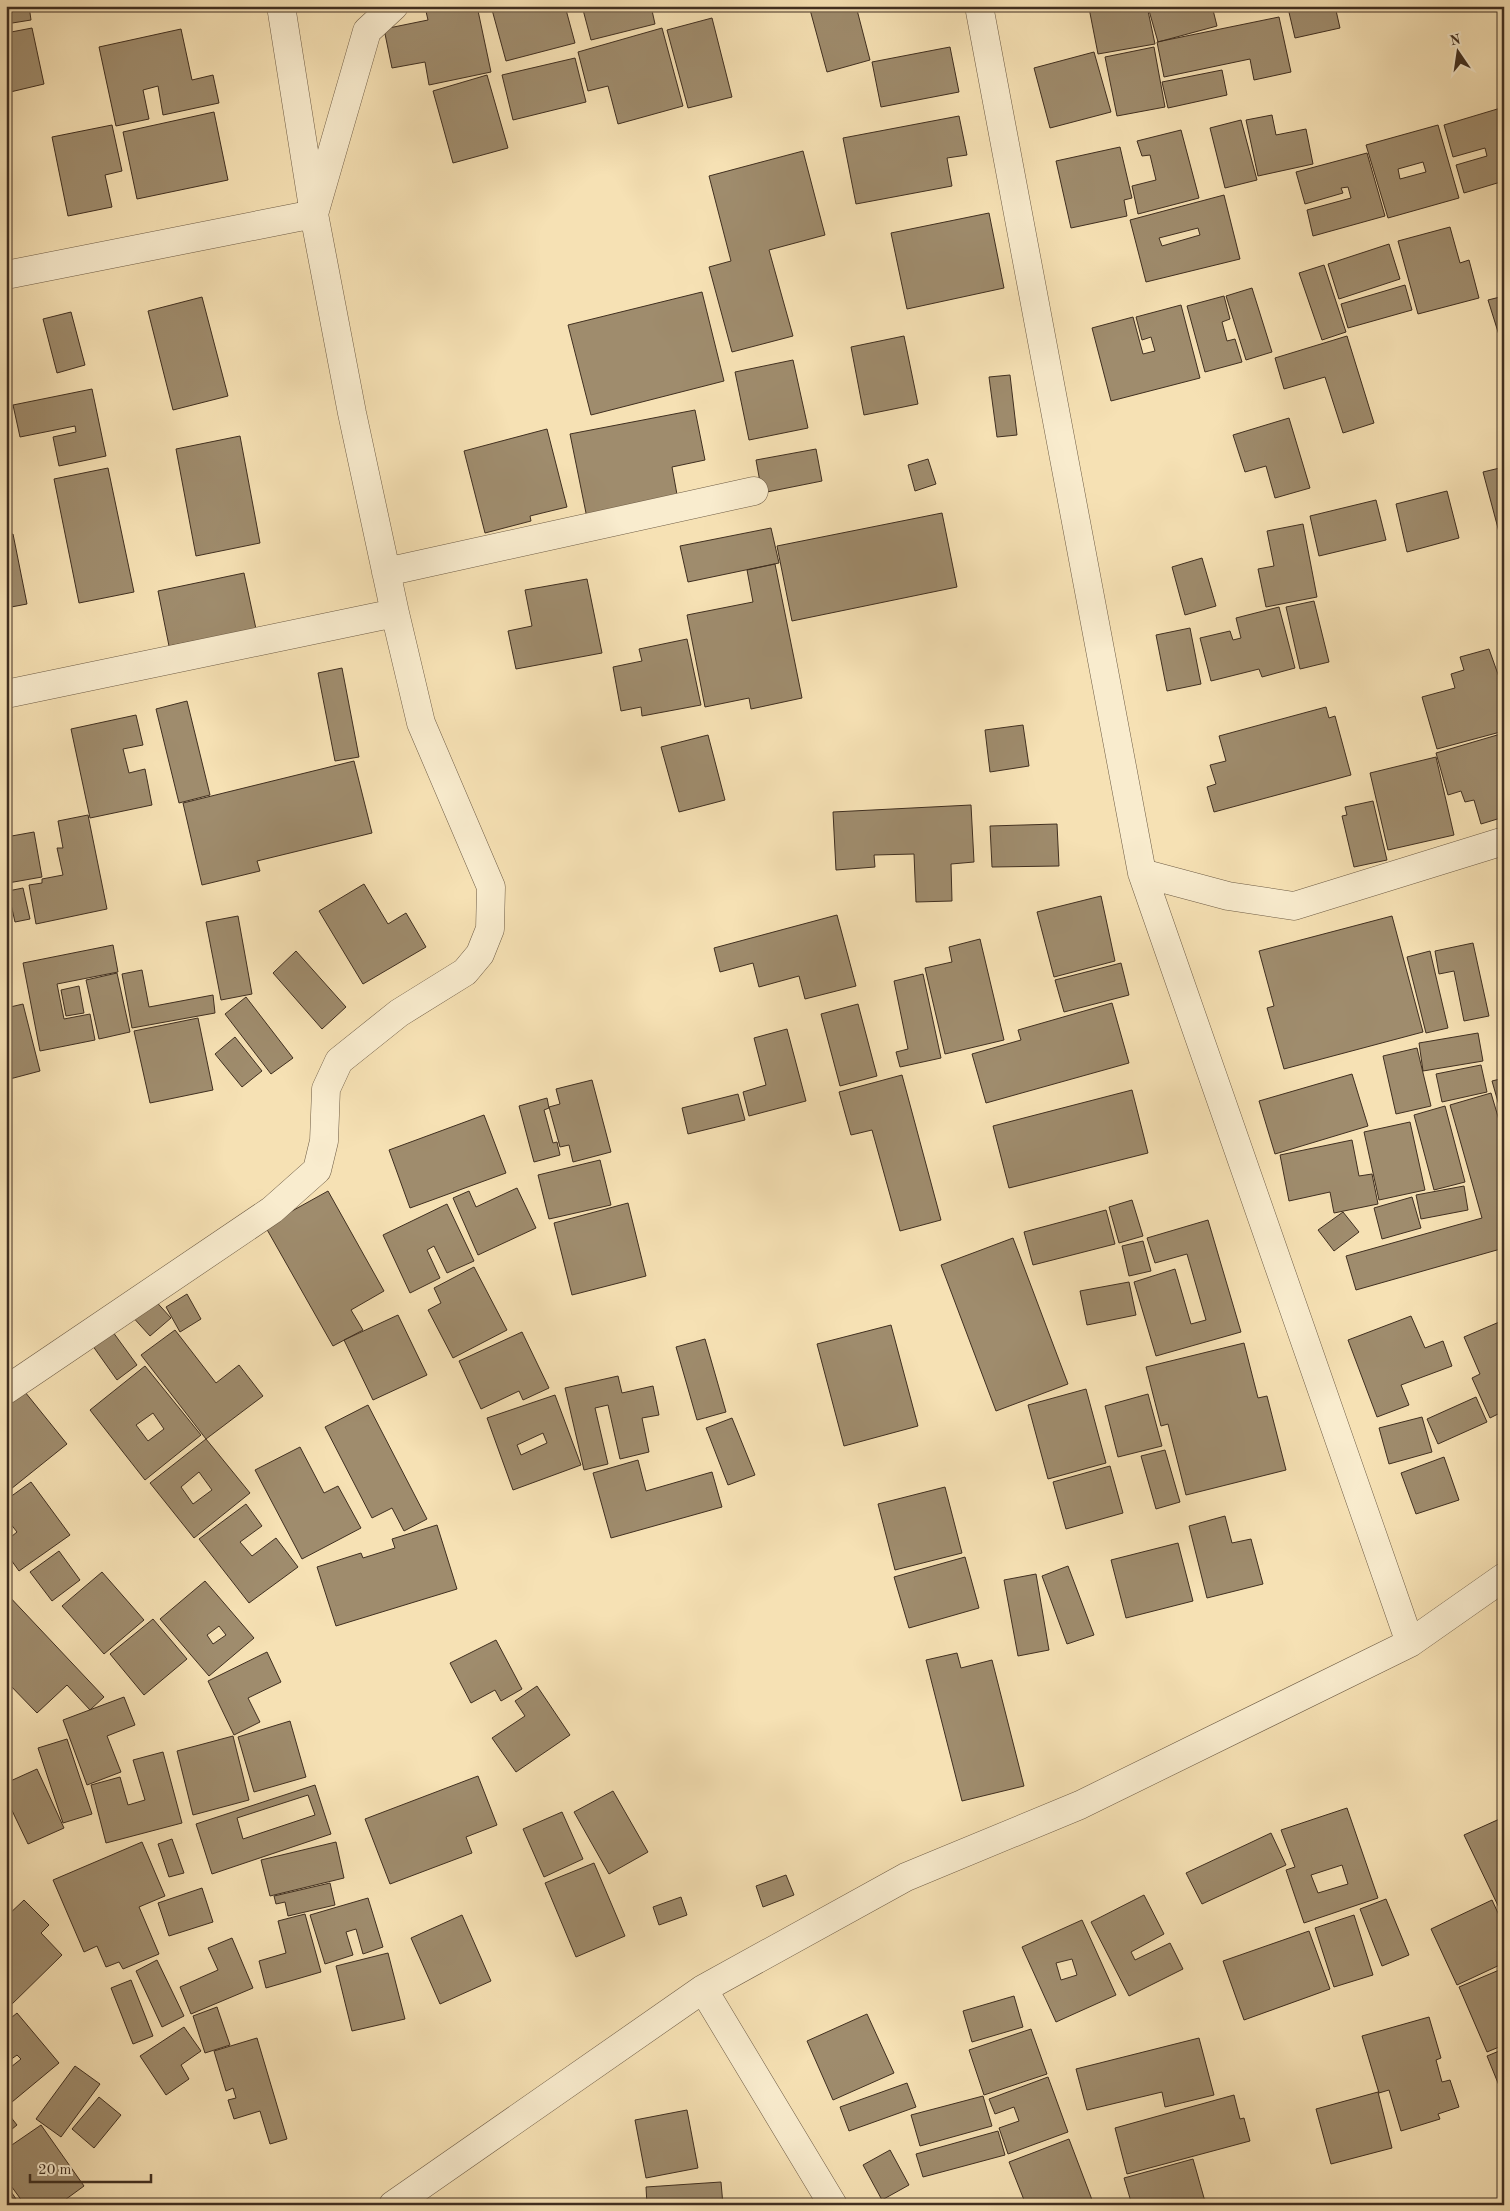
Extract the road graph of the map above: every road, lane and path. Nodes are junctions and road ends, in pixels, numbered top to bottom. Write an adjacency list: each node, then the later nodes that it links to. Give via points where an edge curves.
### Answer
1 (281, 6): 4 (street)
2 (394, 6): 4 (street, via 366,31)
3 (979, 6): 11 (street)
4 (314, 214): 5 (street); 7 (street)
5 (6, 275)
6 (754, 490): 7 (street)
7 (386, 572): 8 (street)
8 (395, 613): 9 (street); 12 (street, via 421,723 491,887 490,929 480,954 465,972 399,1013 339,1061 326,1089 324,1141 317,1170 272,1210)
9 (6, 694)
10 (1504, 841): 11 (street, via 1294,906 1228,896)
11 (1142, 873): 14 (street)
12 (6, 1390)
13 (1504, 1577): 14 (street)
14 (1410, 1643): 15 (street, via 1080,1805 906,1877)
15 (703, 1989): 16 (street); 17 (street)
16 (393, 2205)
17 (833, 2205)

